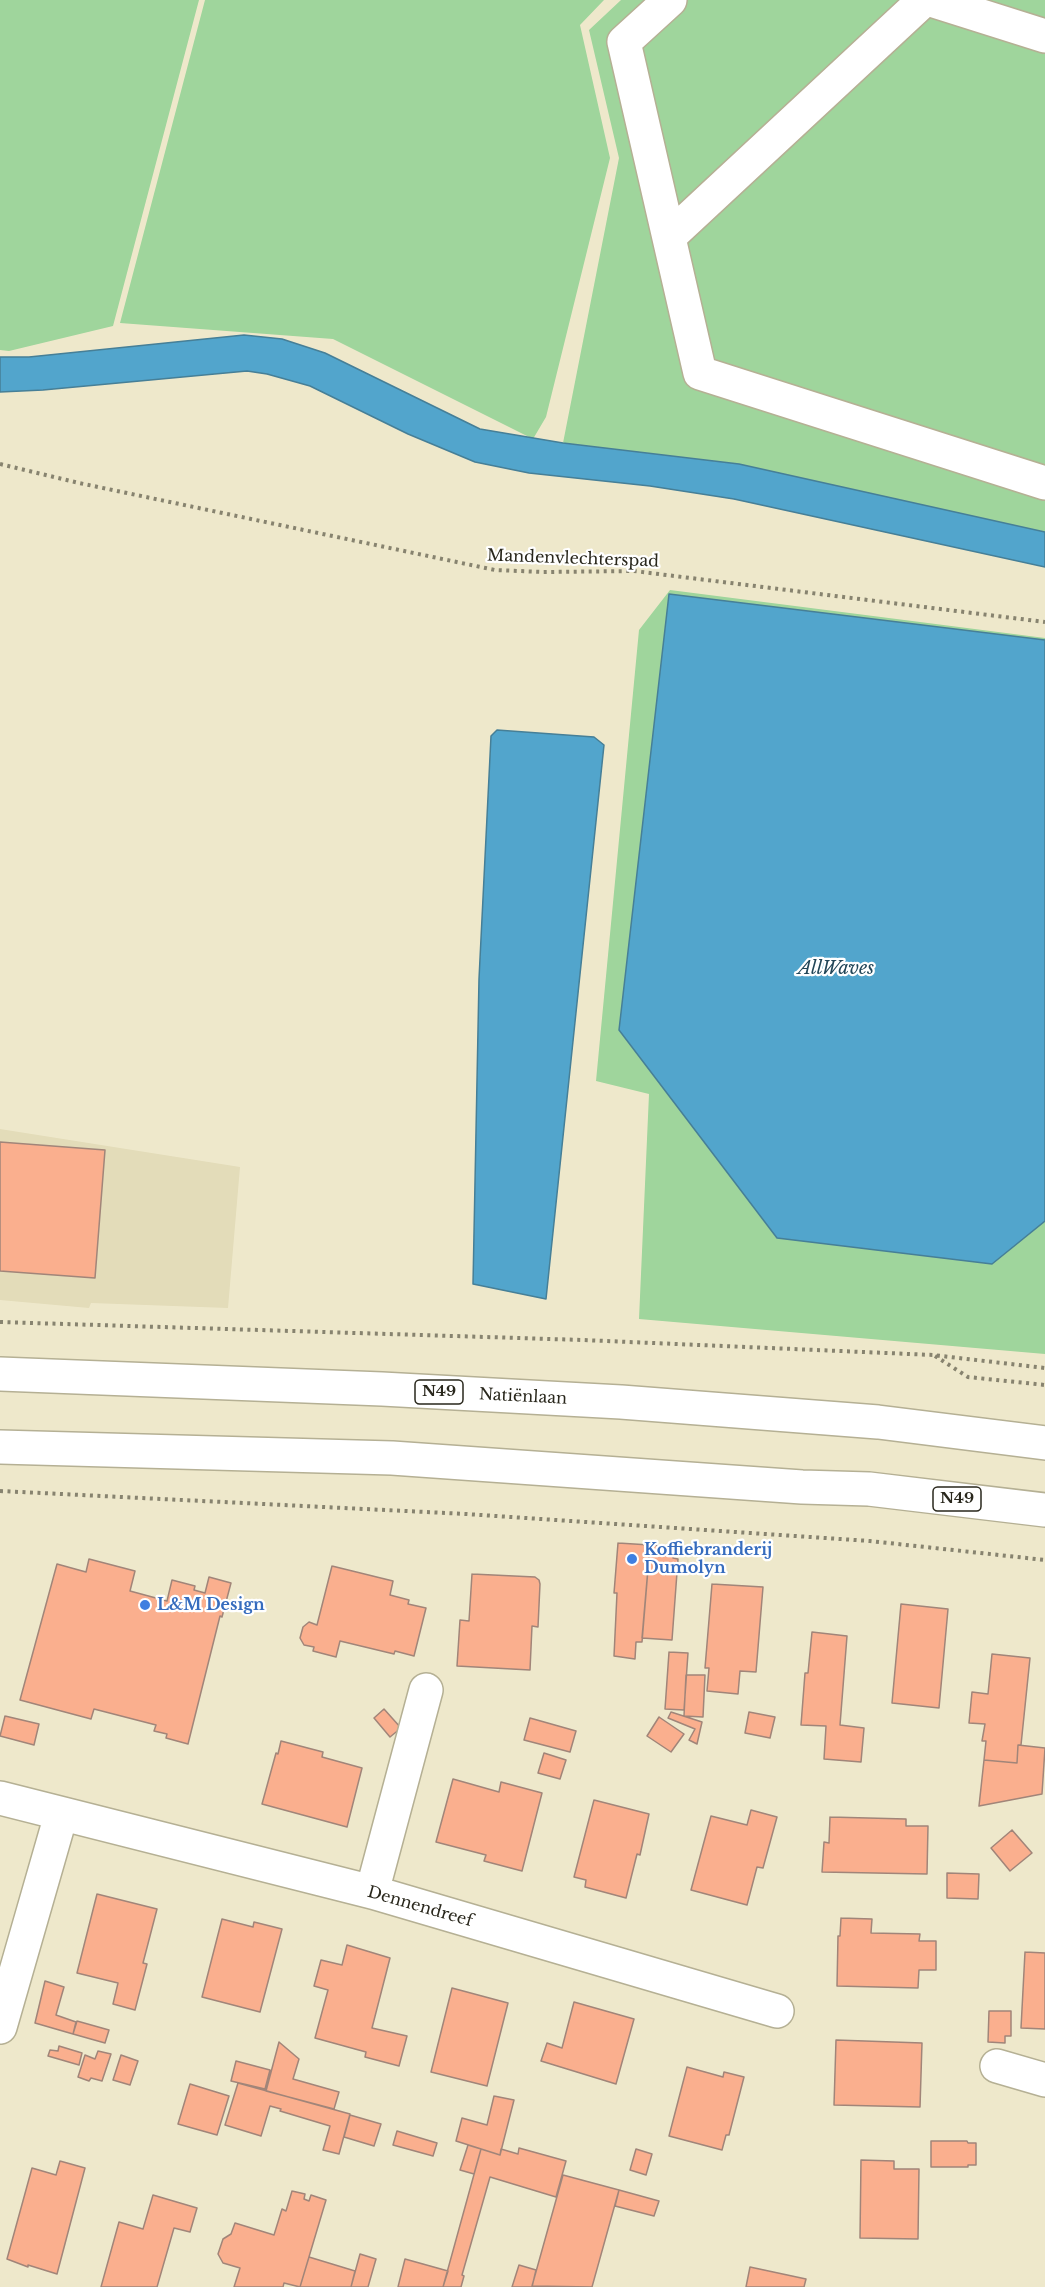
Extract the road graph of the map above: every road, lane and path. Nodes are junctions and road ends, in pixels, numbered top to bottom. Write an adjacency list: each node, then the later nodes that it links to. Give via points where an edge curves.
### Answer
1 (670, 0): 5 (main road, via 624,42)
2 (924, 0): 5 (main road)
3 (931, 0): 4 (main road)
4 (1045, 36)
5 (669, 237): 7 (main road, via 700,373)
6 (0, 464): 8 (path, Mandenvlechterspad, via 495,570 634,571)
7 (1045, 483)
8 (1045, 622)
9 (0, 1322): 10 (path)
10 (933, 1355): 11 (path); 13 (path, via 968,1377)
11 (1045, 1368)
12 (0, 1374): 14 (main road, Natiënlaan / N49, via 621,1402 878,1422)
13 (1045, 1385)
14 (1045, 1443)
15 (0, 1447): 17 (main road, N49, via 392,1458 869,1489)
16 (0, 1491): 18 (path, via 502,1516 870,1541)
17 (1045, 1510)
18 (1045, 1560)
19 (426, 1690): 22 (main road)
20 (0, 1798): 21 (main road, Dennendreef)
21 (61, 1815): 22 (main road, Dennendreef); 24 (main road)
22 (372, 1892): 23 (main road, Dennendreef)
23 (777, 2011)
24 (0, 2027)
25 (997, 2066): 26 (main road)
26 (1045, 2080)

